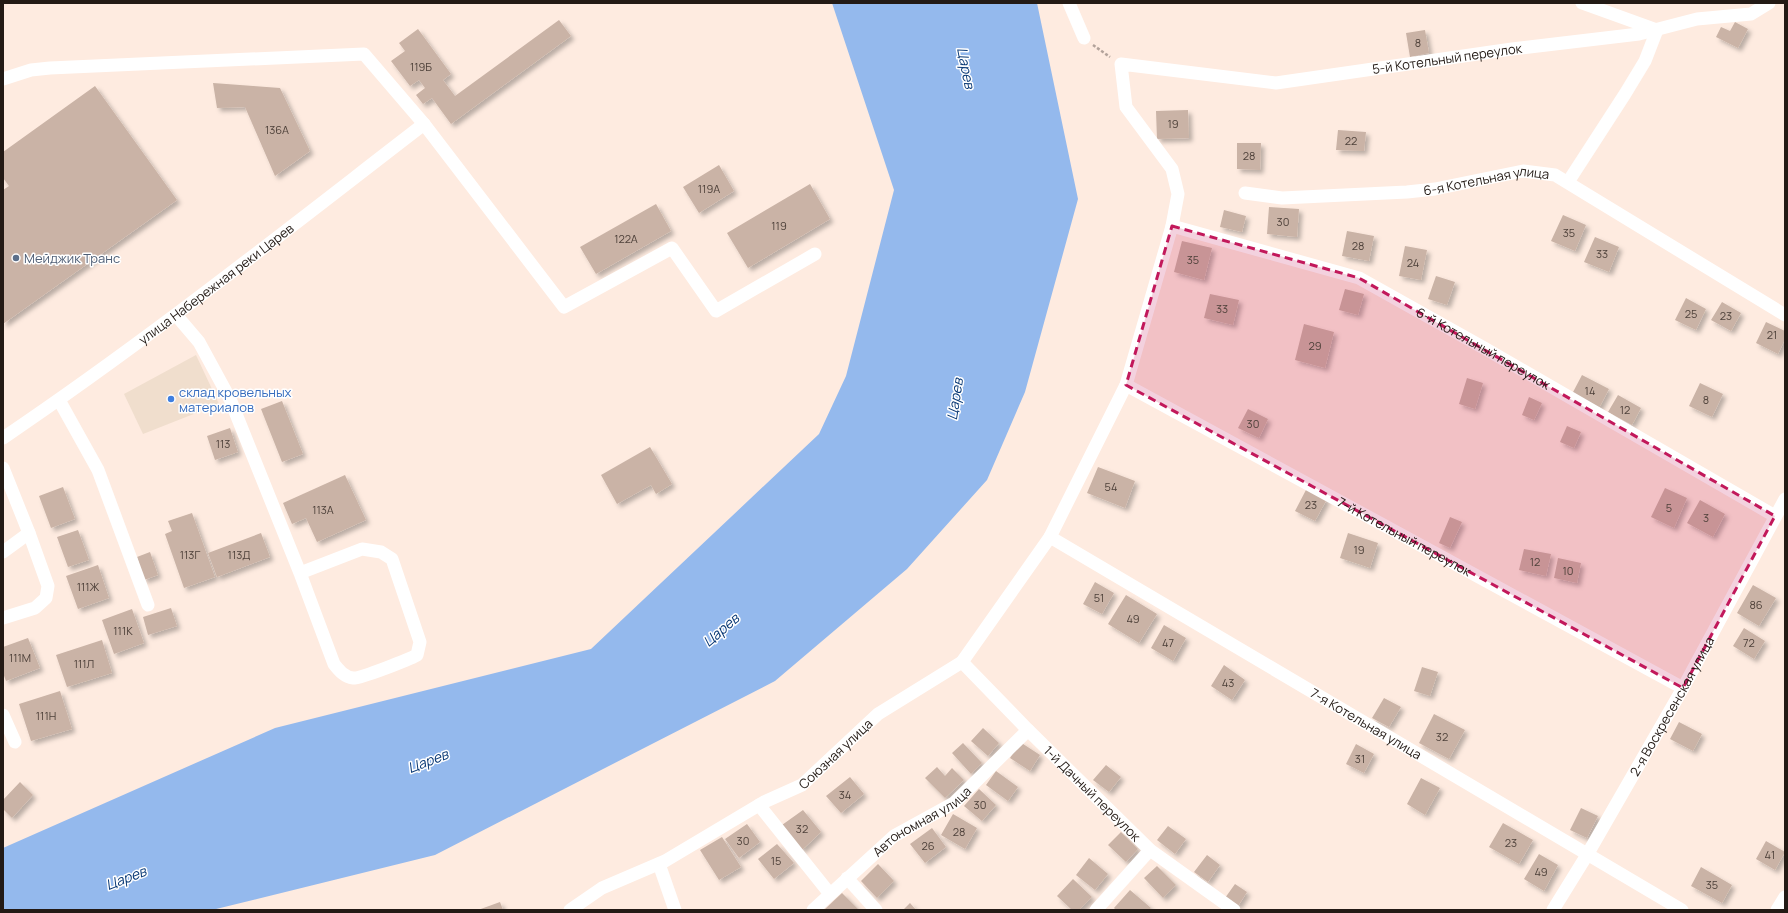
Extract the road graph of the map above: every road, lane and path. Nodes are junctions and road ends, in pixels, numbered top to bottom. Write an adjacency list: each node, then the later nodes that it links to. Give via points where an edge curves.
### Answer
1 (1069, 3): 5 (street)
2 (1582, 3): 4 (street)
3 (1769, 3): 4 (street, 5-й Котельный переулок, via 1751,14 1697,19)
4 (1657, 30): 6 (street, 5-й Котельный переулок, via 1276,83); 9 (street, via 1644,61 1625,94)
5 (1084, 38): 6 (path)
6 (1121, 64): 11 (street, Союзная улица, via 1126,107 1172,169 1178,194)
7 (3, 79): 8 (street, via 31,70 50,68 364,54)
8 (424, 124): 12 (street, via 564,307 672,248 716,311); 14 (street, улица Набережная реки Царев)
9 (1568, 182): 10 (street, 6-я Котельная улица, via 1555,175 1523,171 1408,192 1282,198); 13 (street, 6-я Котельная улица)
10 (1245, 193)
11 (1172, 226): 15 (street, Союзная улица); 20 (street, 6-й Котельный переулок, via 1358,278)
12 (815, 254)
13 (1785, 314)
14 (176, 315): 16 (street, улица Набережная реки Царев); 24 (street, via 199,342 230,399)
15 (1126, 385): 22 (street, Союзная улица); 28 (street, 7-й Котельный переулок)
16 (59, 400): 17 (street, улица Набережная реки Царев); 25 (street, via 98,470)
17 (3, 438)
18 (3, 468): 21 (street)
19 (1785, 499): 20 (street, 2-я Воскресенская улица)
20 (1775, 516): 28 (street, 2-я Воскресенская улица)
21 (29, 533): 23 (street); 26 (street, via 48,586 46,598 35,608)
22 (1050, 537): 27 (street, Союзная улица); 34 (street, 7-я Котельная улица)
23 (3, 552)
24 (300, 573): 24 (street, via 334,664 343,674 354,678 408,660 417,654 420,642 392,559 381,552 362,549)
25 (148, 606)
26 (3, 618)
27 (962, 662): 30 (street, 1-й Дачный переулок); 32 (street, Союзная улица, via 878,714 802,785)
28 (1684, 688): 34 (street, 2-я Воскресенская улица)
29 (3, 715): 31 (street)
30 (1028, 730): 33 (street, 1-й Дачный переулок); 36 (street, Автономная улица, via 954,803 894,836)
31 (14, 742)
32 (759, 805): 35 (street, Союзная улица); 37 (street)
33 (1150, 850): 43 (street); 44 (street, 1-й Дачный переулок)
34 (1587, 855): 45 (street, 2-я Воскресенская улица); 46 (street, 7-я Котельная улица)
35 (659, 864): 39 (street, Союзная улица, via 602,888); 40 (street)
36 (847, 878): 37 (street, Автономная улица); 42 (street)
37 (830, 894): 41 (street, Автономная улица)
38 (1785, 897): 47 (street)
39 (570, 910)
40 (675, 910)
41 (813, 910)
42 (876, 910)
43 (1096, 910)
44 (1234, 910)
45 (1553, 910)
46 (1682, 910)
47 (1777, 910)

